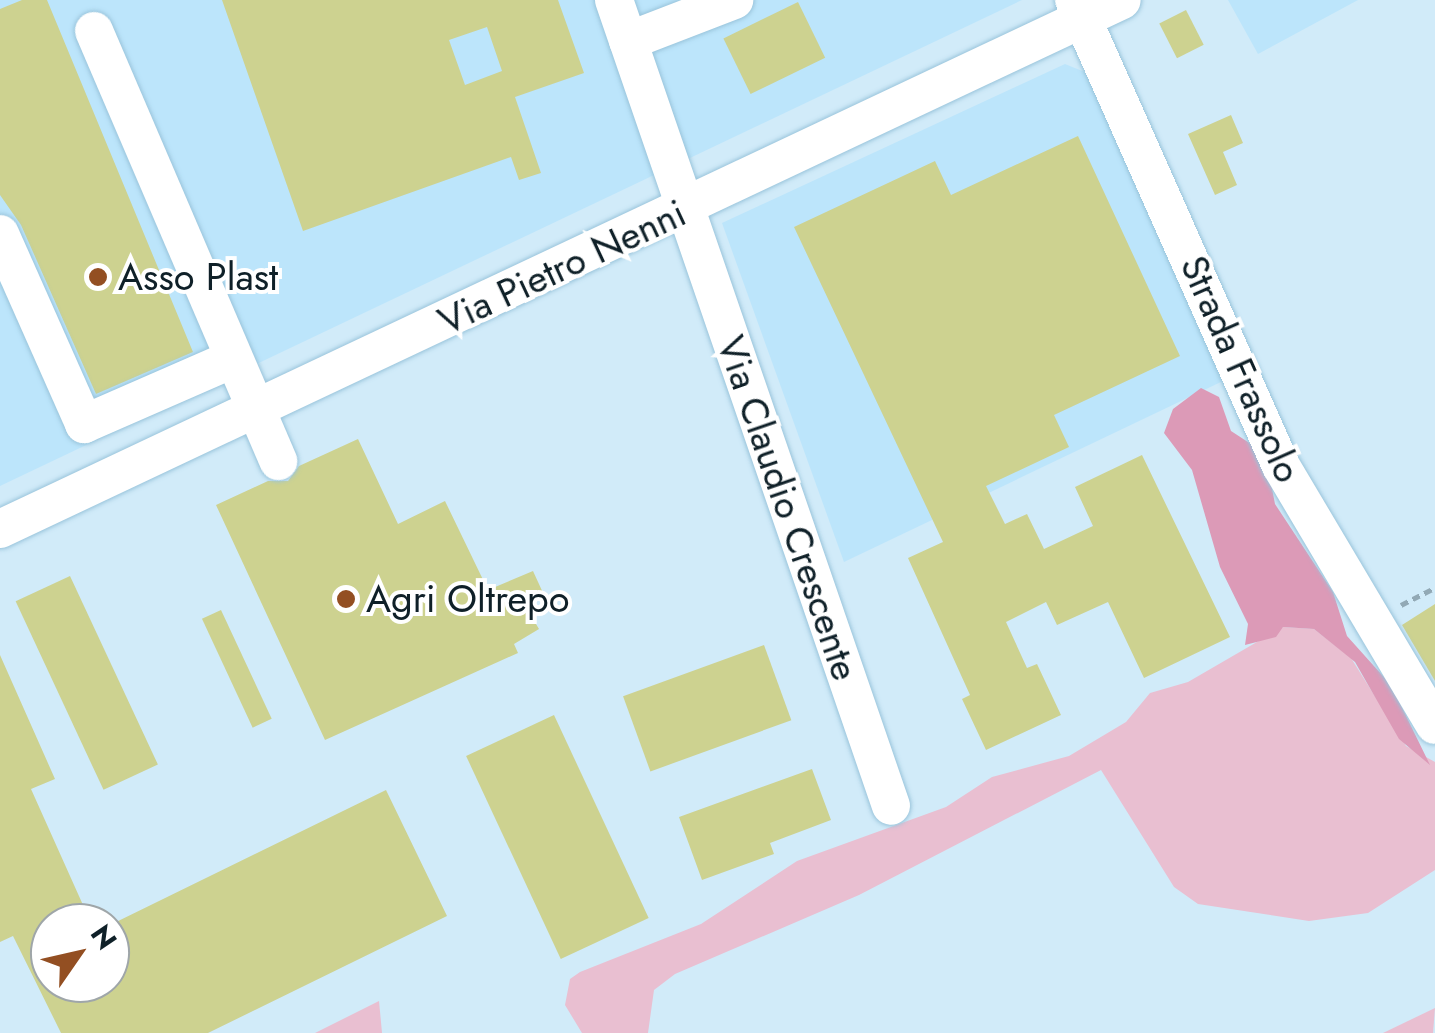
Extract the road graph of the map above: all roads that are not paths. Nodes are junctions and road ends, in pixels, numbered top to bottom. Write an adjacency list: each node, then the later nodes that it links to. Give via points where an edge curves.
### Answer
1 (614, 0): 6 (street, Via Claudio Crescente)
2 (734, 0): 6 (street)
3 (1122, 0): 4 (street, Via Pietro Nenni)
4 (1078, 10): 7 (street, Via Pietro Nenni); 13 (street, Strada Frassolo, via 1281,466)
5 (94, 31): 9 (street)
6 (628, 41): 7 (street, Via Claudio Crescente)
7 (686, 210): 10 (street, Via Pietro Nenni); 14 (street, Via Claudio Crescente)
8 (0, 234): 9 (street, via 84,424)
9 (233, 359): 10 (street)
10 (255, 410): 11 (street); 12 (street, Via Pietro Nenni)
11 (278, 461)
12 (0, 528)
13 (1433, 718)
14 (890, 806)

